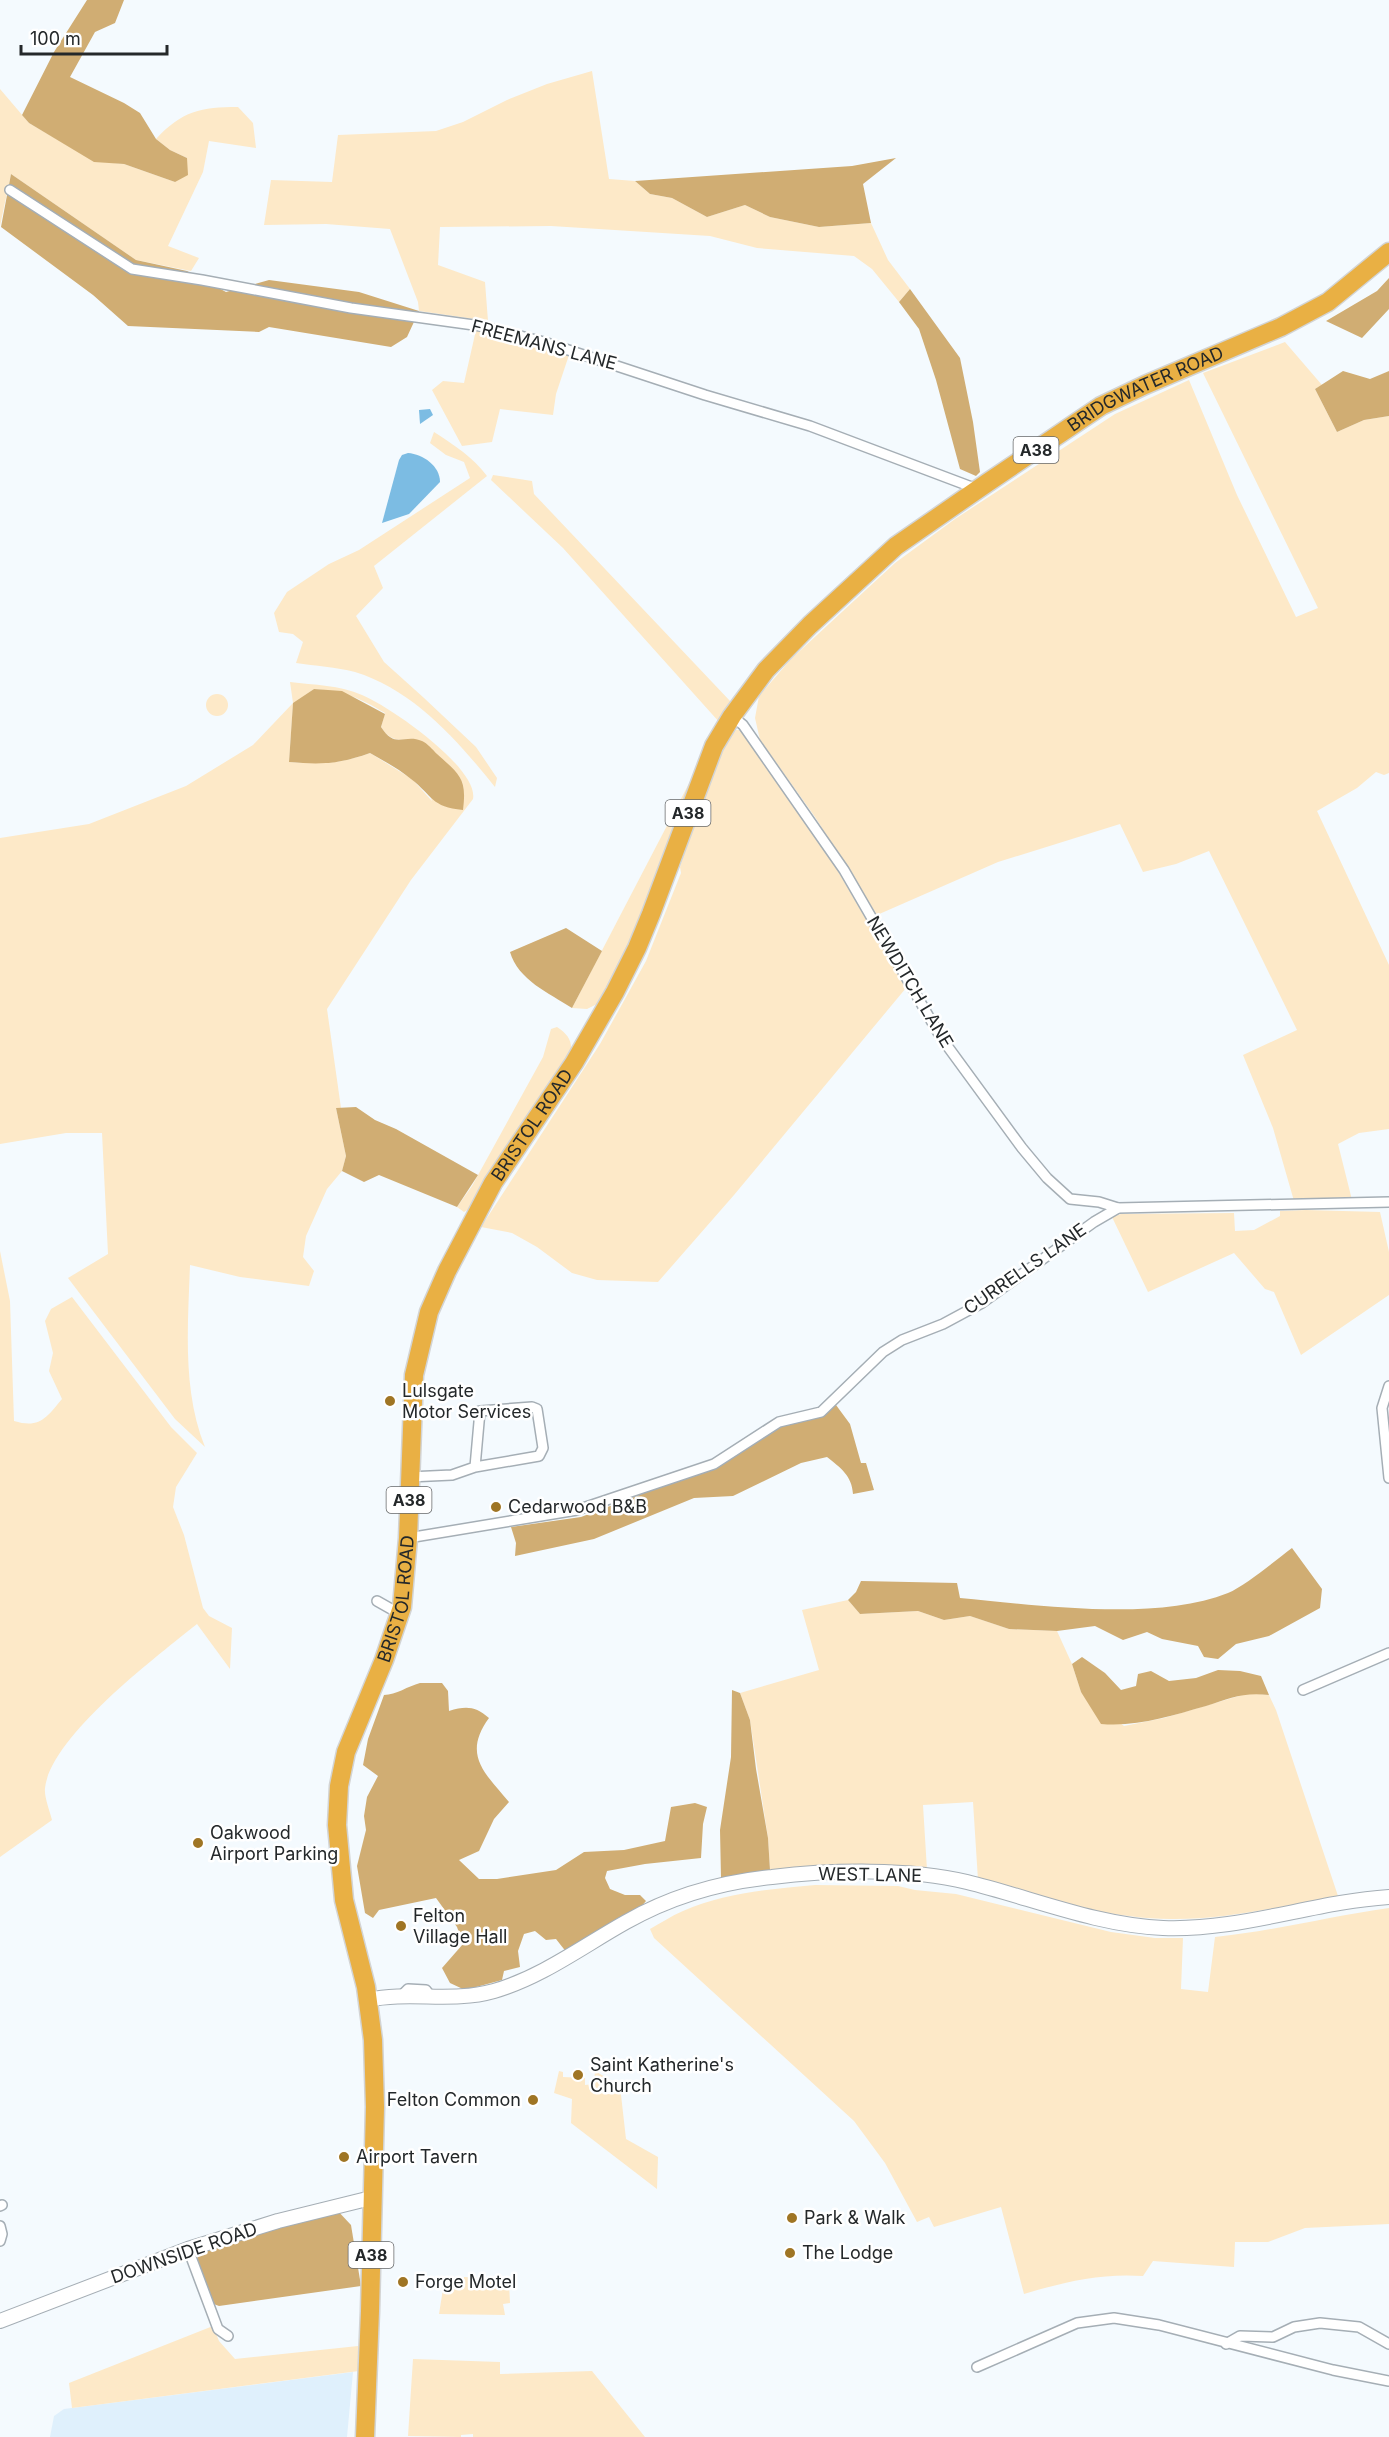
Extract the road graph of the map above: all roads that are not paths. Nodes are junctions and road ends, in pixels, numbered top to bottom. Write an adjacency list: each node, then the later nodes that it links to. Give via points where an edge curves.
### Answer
1 (10, 190): 3 (street, FREEMANS LANE, via 132,269 351,308 481,326 534,339 810,426)
2 (1389, 252): 3 (highway, BRIDGWATER ROAD / A38, via 1328,302 1281,327 1101,406)
3 (977, 489): 4 (highway, BRIDGWATER ROAD / A38, via 896,546 810,625 766,670)
4 (732, 716): 6 (street, NEWDITCH LANE, via 743,725 832,853 940,1036 1022,1148 1070,1199); 9 (highway, BRISTOL ROAD / A38, via 706,766 638,948 574,1063 488,1192 433,1300 414,1376)
5 (1389, 1202): 6 (street)
6 (1118, 1208): 11 (street, CURRELLS LANE, via 982,1303 883,1352 821,1412 779,1422 714,1464 577,1510)
7 (1389, 1386): 10 (street, via 1382,1408)
8 (475, 1467): 8 (street, via 539,1456 543,1448 537,1409 480,1411); 9 (street, via 452,1475)
9 (409, 1478): 11 (highway, BRISTOL ROAD / A38)
10 (1389, 1478)
11 (408, 1538): 13 (highway, BRISTOL ROAD / A38)
12 (377, 1601): 13 (street)
13 (400, 1614): 17 (highway, BRISTOL ROAD / A38, via 346,1752 339,1786 336,1825 344,1900)
14 (1389, 1653): 15 (street)
15 (1303, 1690)
16 (1389, 1897): 17 (street, WEST LANE, via 1254,1919 1162,1928 1074,1913 964,1882 931,1877 882,1873 769,1877 675,1899 539,1972 494,1991 467,1997)
17 (368, 2000): 18 (highway, BRISTOL ROAD / A38, via 374,2040)
18 (372, 2198): 21 (street, DOWNSIDE ROAD); 30 (highway, BRISTOL ROAD / A38)
19 (0, 2226): 20 (street)
20 (0, 2241)
21 (188, 2249): 22 (street, DOWNSIDE ROAD); 23 (street, via 218,2329)
22 (0, 2321)
23 (228, 2336)
24 (1276, 2336): 25 (street, via 1240,2336); 26 (street, via 1304,2325 1333,2323 1359,2327); 27 (street)
25 (1226, 2344): 27 (street); 28 (street, via 1159,2325 1101,2318 1077,2323)
26 (1389, 2344)
27 (1274, 2355): 29 (street)
28 (977, 2367)
29 (1389, 2382)
30 (364, 2437)

